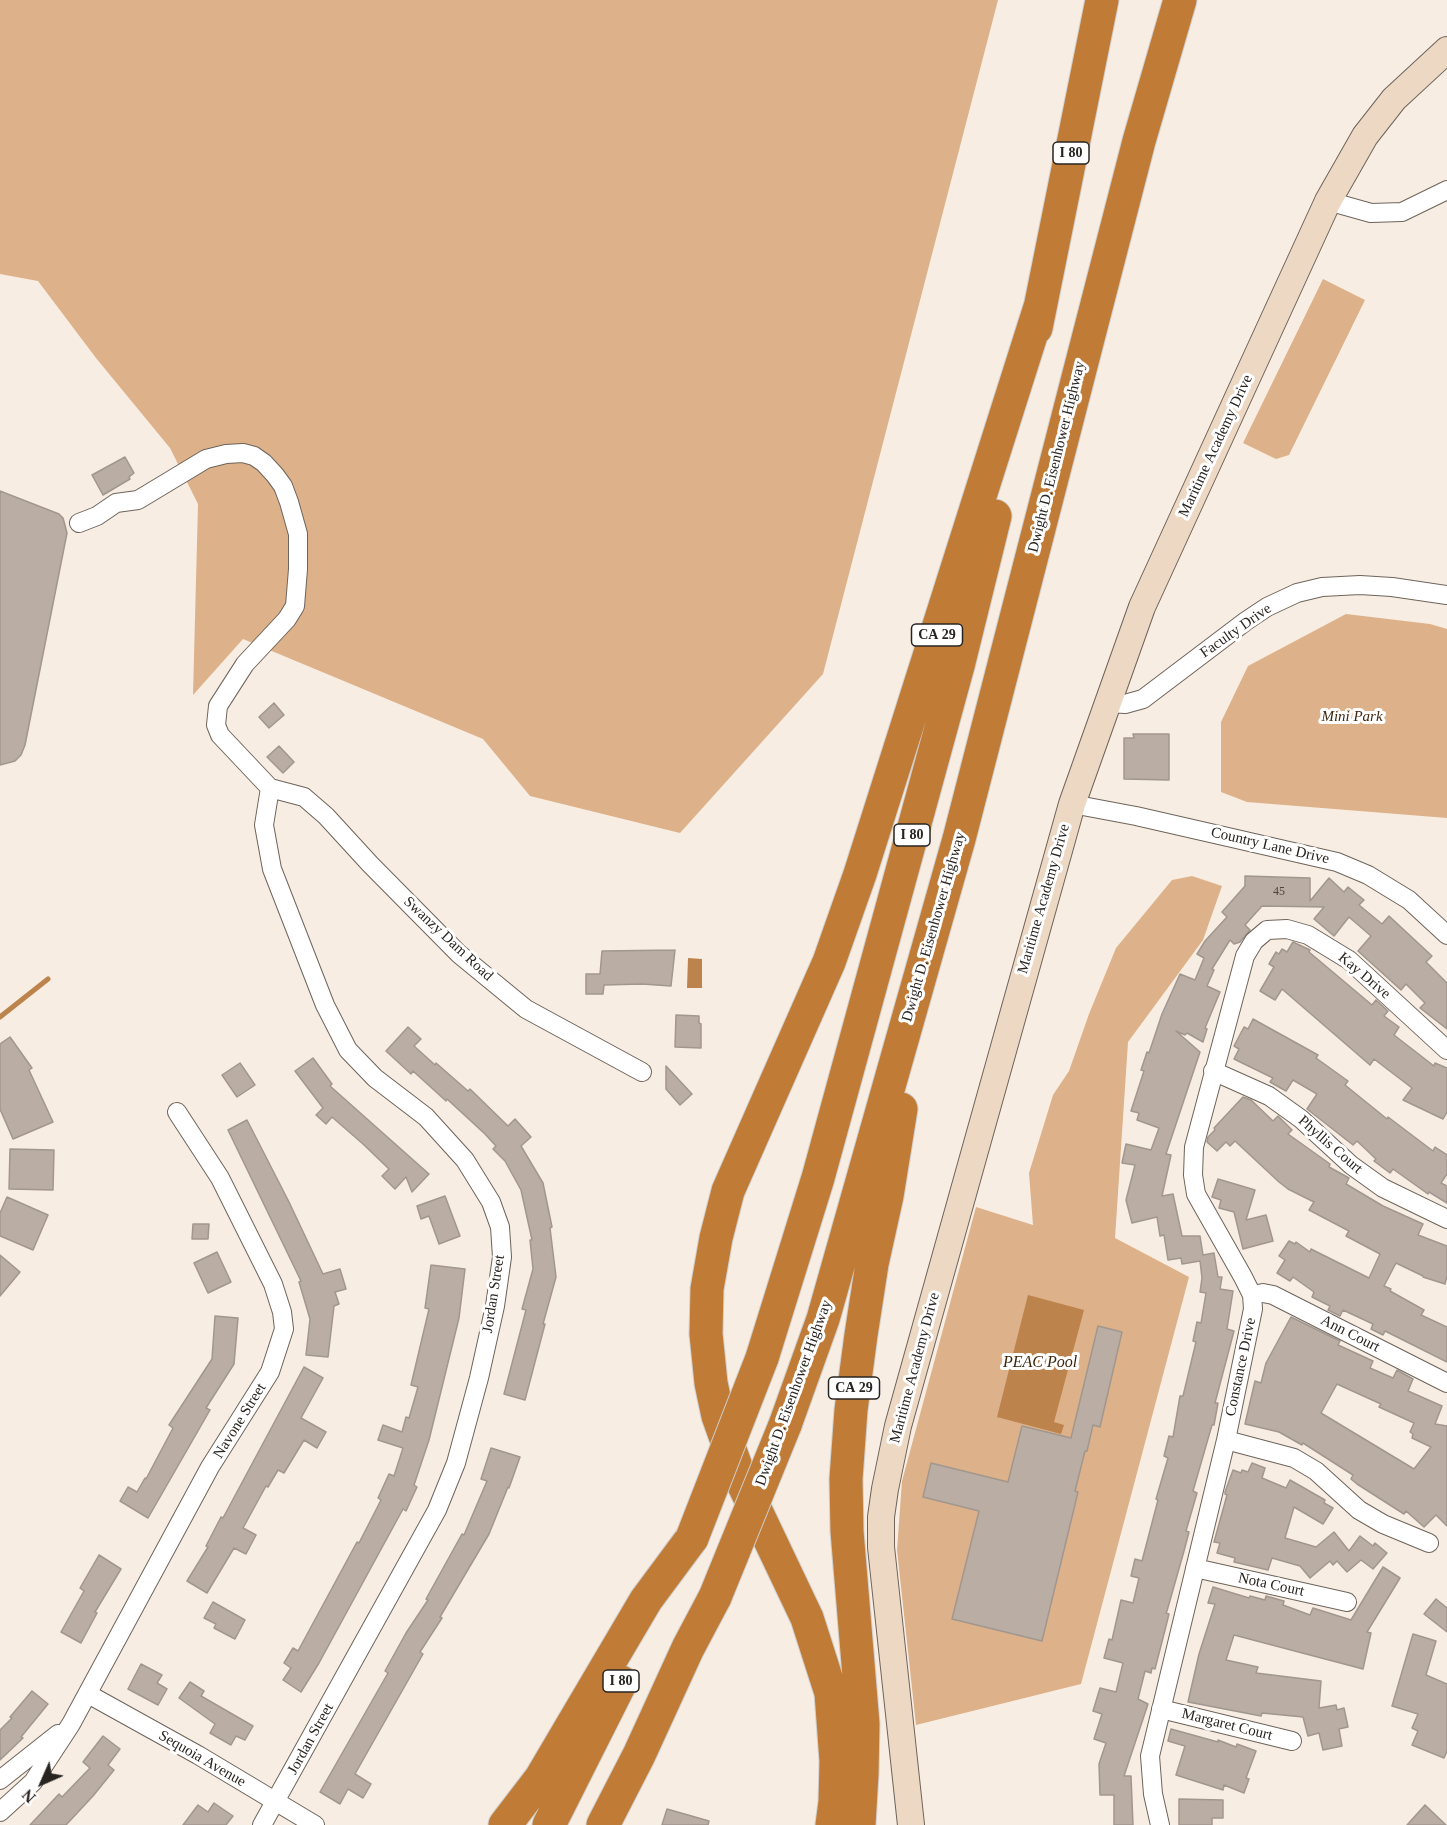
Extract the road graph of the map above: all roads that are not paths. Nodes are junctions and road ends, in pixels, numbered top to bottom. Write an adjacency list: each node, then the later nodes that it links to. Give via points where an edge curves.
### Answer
1 (1102, 0): 6 (highway, I 80)
2 (1179, 2): 13 (highway, Dwight D. Eisenhower Highway)
3 (1447, 50): 5 (street, Maritime Academy Drive, via 1394,99 1365,136)
4 (1447, 190): 5 (street, via 1402,212 1371,213)
5 (1328, 201): 9 (street, Maritime Academy Drive, via 1142,607)
6 (1040, 307): 22 (highway, I 80, bridge, via 1004,484 958,666 818,1178 762,1358); 40 (highway, CA 29, via 846,915 728,1191 707,1289 706,1334 718,1416 739,1475 807,1618 831,1693 836,1761)
7 (79, 523): 10 (street, via 116,503 138,500 216,456 254,456 283,486 298,534 295,606 244,664 218,706 216,725 220,735)
8 (1447, 595): 9 (street, Faculty Drive, via 1360,585 1297,594 1246,621 1143,699)
9 (1108, 703): 11 (street, Maritime Academy Drive)
10 (270, 788): 16 (street, Swanzy Dam Road, via 304,797 459,954 526,1009); 32 (street, Jordan Street, via 264,825 272,869 325,1005 348,1050 375,1078 426,1117 465,1160 491,1202 500,1227 502,1257 479,1377 456,1463 437,1510)
11 (1072, 804): 12 (street, Country Lane Drive, via 1337,862 1409,900); 42 (street, Maritime Academy Drive, via 898,1426 885,1489 881,1547)
12 (1447, 935)
13 (925, 957): 26 (highway, Dwight D. Eisenhower Highway, bridge, via 823,1319 715,1597); 41 (highway, CA 29, via 851,1410 847,1531 863,1724)
14 (1447, 1050): 15 (street, Kay Drive, via 1348,960 1308,935 1287,929 1267,930 1245,956)
15 (1213, 1071): 18 (street, Phyllis Court, via 1269,1096 1301,1119 1351,1165 1414,1204); 19 (street, via 1194,1147 1196,1194)
16 (642, 1072)
17 (177, 1112): 27 (street, Navone Street, via 220,1178 273,1284 284,1329 270,1372 210,1467)
18 (1447, 1219)
19 (1252, 1295): 20 (street, Ann Court, via 1273,1295); 21 (street, Constance Drive, via 1253,1309)
20 (1447, 1383)
21 (1226, 1440): 23 (street, via 1294,1458 1316,1471 1359,1510); 24 (street, Constance Drive)
22 (692, 1538): 36 (highway, via 646,1600 541,1778); 37 (highway, I 80)
23 (1429, 1543)
24 (1195, 1568): 25 (street, Nota Court); 28 (street, Constance Drive)
25 (1347, 1602)
26 (688, 1648): 38 (highway, Dwight D. Eisenhower Highway); 39 (highway, via 660,1753)
27 (88, 1694): 29 (street, Navone Street); 32 (street, Sequoia Avenue)
28 (1161, 1708): 30 (street, Margaret Court); 43 (street, Constance Drive, via 1150,1756)
29 (71, 1724): 31 (street, Navone Street); 33 (street, Navone Street, via 33,1782)
30 (1292, 1741)
31 (0, 1780)
32 (276, 1803): 34 (street, Jordan Street); 35 (street, Sequoia Avenue)
33 (0, 1812)
34 (262, 1825)
35 (315, 1825)
36 (505, 1825)
37 (549, 1825)
38 (603, 1825)
39 (623, 1825)
40 (832, 1825)
41 (859, 1825)
42 (911, 1825)
43 (1160, 1825)

